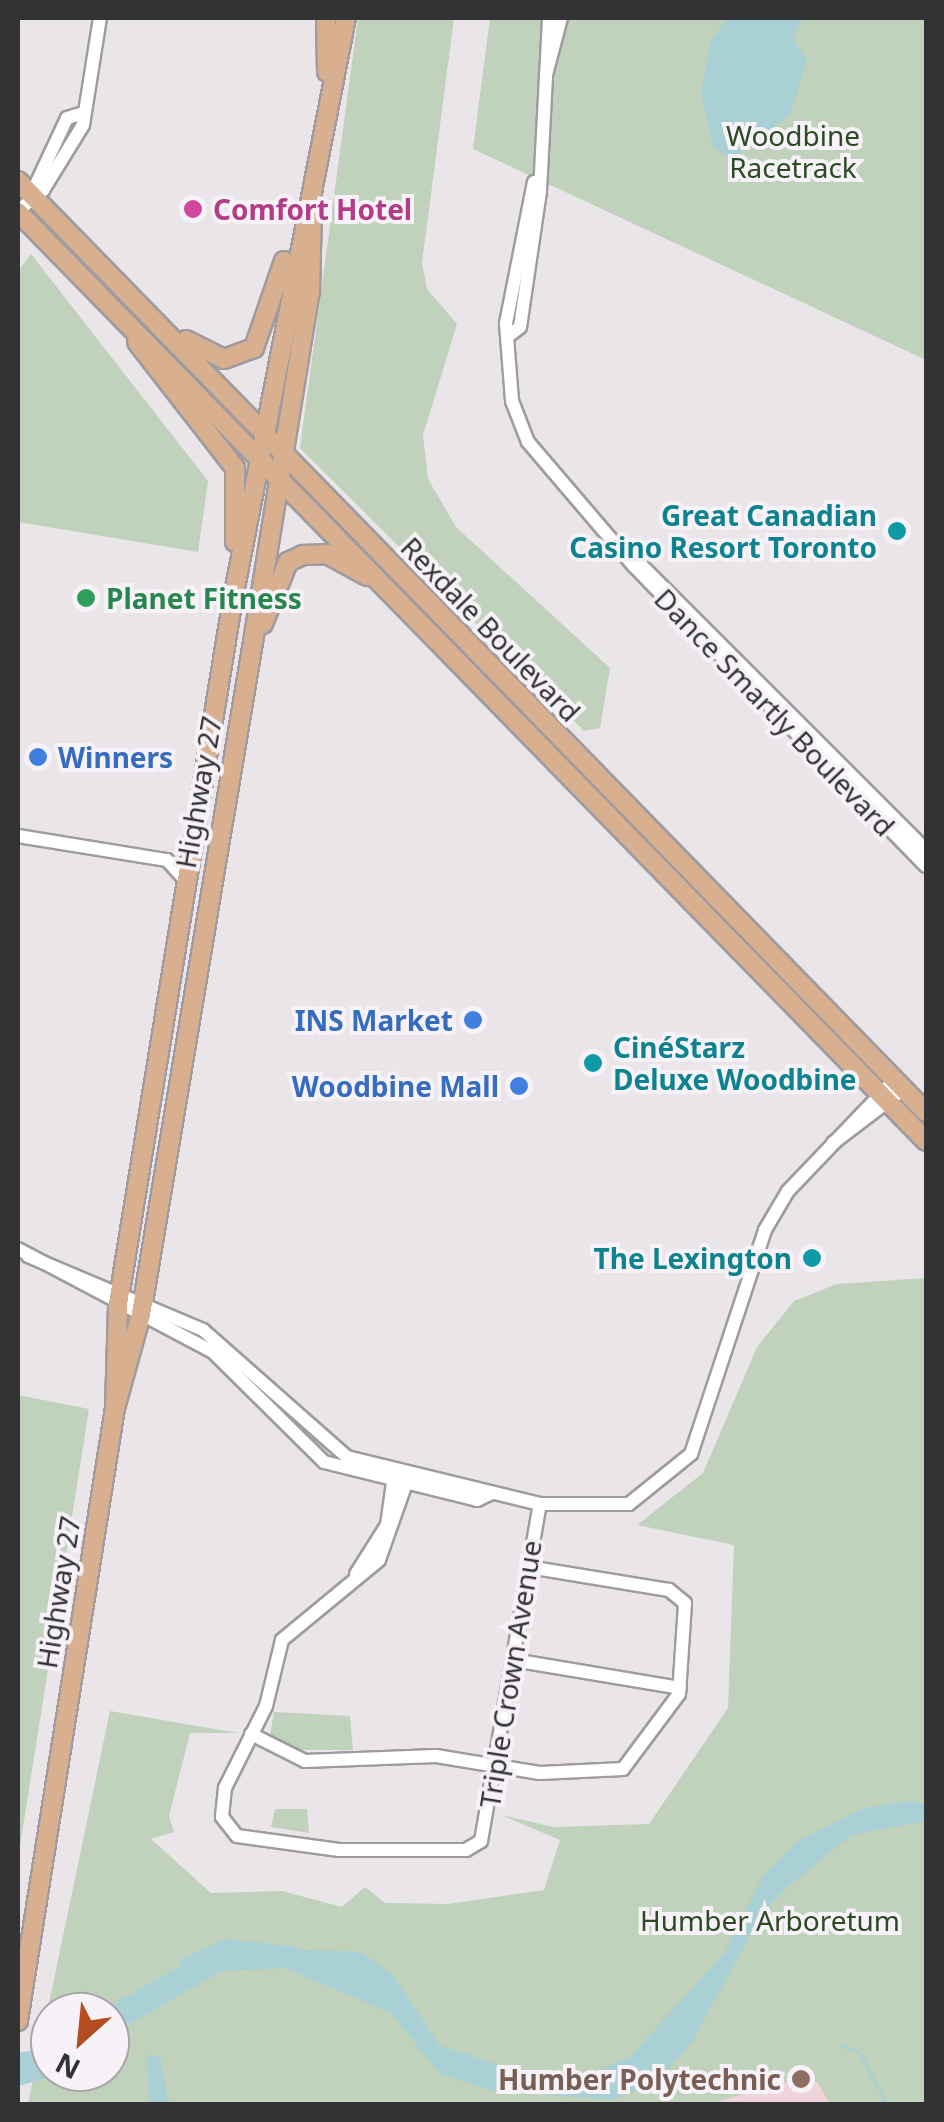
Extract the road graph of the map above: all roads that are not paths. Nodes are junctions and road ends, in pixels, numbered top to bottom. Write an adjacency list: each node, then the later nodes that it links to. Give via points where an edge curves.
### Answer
1 (100, 18): 10 (street, via 72,145)
2 (326, 18): 7 (main road, Highway 27)
3 (346, 18): 7 (main road, Highway 27)
4 (549, 18): 6 (street, Dance Smartly Boulevard)
5 (561, 18): 6 (street, Dance Smartly Boulevard)
6 (546, 75): 19 (street, Dance Smartly Boulevard, via 526,287 511,334 508,378 528,442)
7 (328, 78): 9 (main road, Highway 27)
8 (18, 181): 10 (main road, Rexdale Boulevard)
9 (312, 182): 12 (main road, Highway 27); 16 (main road, Highway 27, via 310,292)
10 (32, 195): 11 (street); 14 (main road, Rexdale Boulevard)
11 (18, 212): 13 (main road, Rexdale Boulevard)
12 (303, 214): 14 (main road, via 254,348 218,358); 15 (main road, Highway 27)
13 (107, 302): 17 (main road, Rexdale Boulevard); 21 (main road, via 234,468)
14 (156, 322): 15 (main road, Rexdale Boulevard)
15 (264, 431): 16 (main road, Rexdale Boulevard); 17 (main road, Highway 27)
16 (280, 447): 18 (main road, Highway 27); 29 (main road, Rexdale Boulevard)
17 (260, 454): 18 (main road, Rexdale Boulevard); 21 (main road, Highway 27)
18 (276, 471): 20 (main road, Rexdale Boulevard); 22 (main road, Highway 27)
19 (630, 554): 25 (street, Dance Smartly Boulevard); 27 (street, Dance Smartly Boulevard)
20 (391, 590): 22 (main road, via 328,554 303,555 288,562); 30 (main road, Rexdale Boulevard)
21 (234, 598): 23 (main road, Highway 27)
22 (253, 642): 35 (main road, Highway 27)
23 (197, 822): 26 (street); 28 (main road, Highway 27)
24 (18, 836): 26 (street)
25 (926, 850)
26 (167, 860): 28 (street)
27 (926, 866)
28 (190, 892): 34 (main road, Highway 27)
29 (899, 1084): 30 (street); 31 (main road, Rexdale Boulevard)
30 (884, 1099): 32 (main road, Rexdale Boulevard); 41 (street, via 833,1143 765,1230 703,1429 675,1475 630,1504)
31 (926, 1112)
32 (926, 1141)
33 (23, 1252): 34 (street)
34 (120, 1297): 35 (street); 37 (main road, Highway 27)
35 (142, 1307): 36 (street, via 213,1352); 37 (main road, Highway 27)
36 (269, 1400): 38 (street, via 323,1443); 39 (street, via 324,1462)
37 (115, 1408): 47 (main road, Highway 27)
38 (395, 1468): 39 (street); 40 (street)
39 (399, 1485): 40 (street, via 478,1500); 45 (street, via 387,1525 356,1574 282,1640)
40 (492, 1493): 41 (street)
41 (540, 1504): 42 (street, Triple Crown Avenue)
42 (529, 1567): 43 (street, Triple Crown Avenue); 44 (street, via 677,1593 685,1603)
43 (513, 1660): 44 (street); 46 (street, Triple Crown Avenue)
44 (680, 1688): 46 (street, via 615,1773)
45 (251, 1734): 46 (street, via 305,1760 436,1756); 46 (street, Triple Crown Avenue, via 221,1807 228,1828 244,1838 340,1850 466,1850 483,1838)
46 (495, 1766)
47 (18, 2016)

